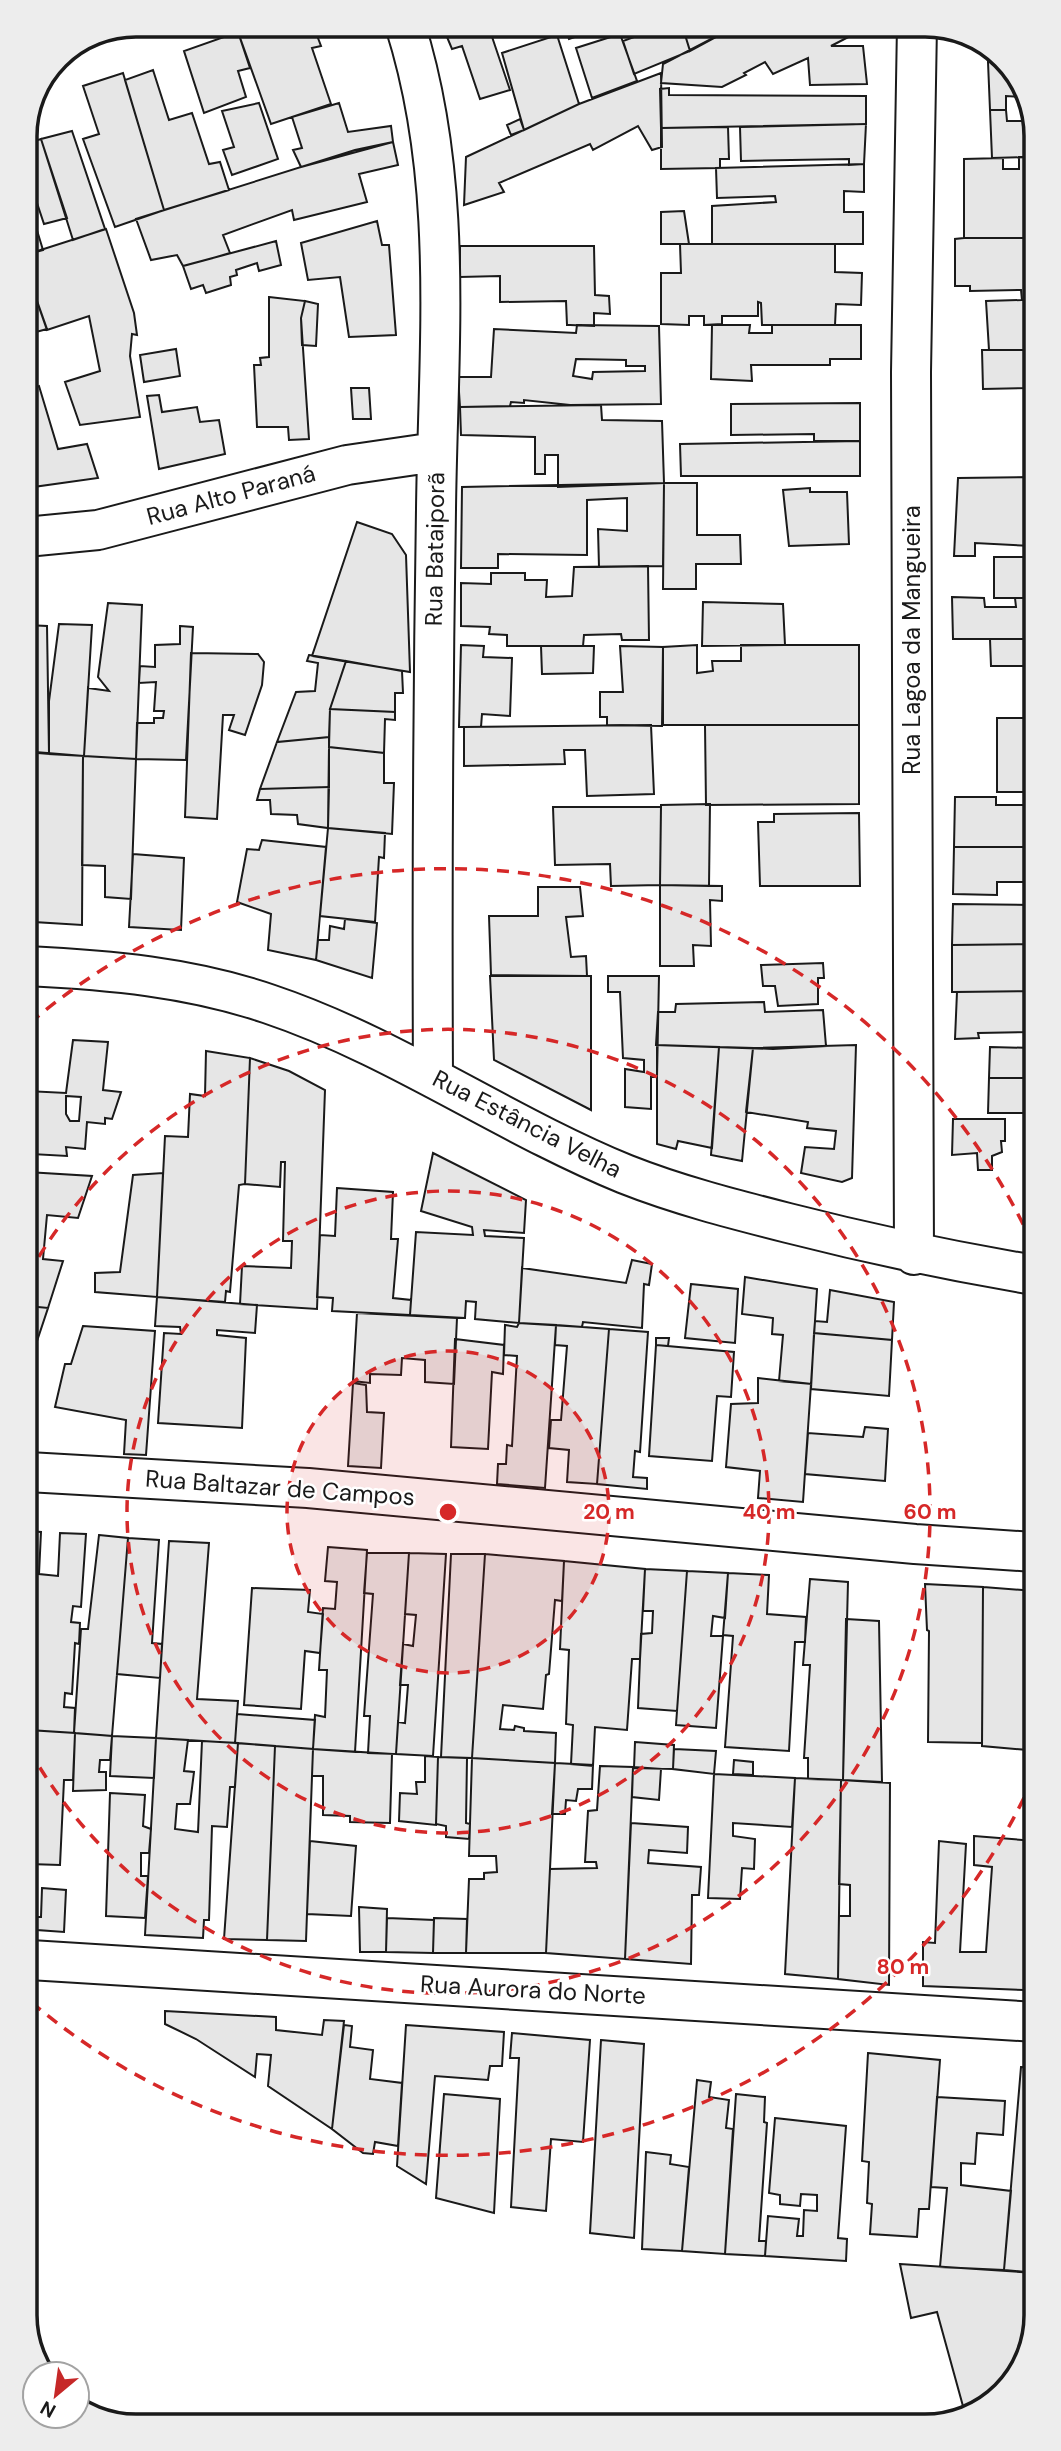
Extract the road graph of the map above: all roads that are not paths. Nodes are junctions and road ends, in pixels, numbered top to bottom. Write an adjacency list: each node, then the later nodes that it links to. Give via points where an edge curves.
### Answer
1 (408, 37): 3 (street, Rua Bataiporã, via 430,119 443,289)
2 (917, 37): 7 (street, Rua Lagoa da Mangueira, via 911,372)
3 (436, 452): 4 (street, Rua Alto Paraná, via 346,465 98,530); 6 (street, Rua Bataiporã)
4 (37, 536)
5 (37, 967): 6 (street, Rua Estância Velha, via 121,971 268,1003)
6 (433, 1077): 7 (street, Rua Estância Velha, via 635,1177 694,1199)
7 (914, 1255): 8 (street, Rua Estância Velha)
8 (1024, 1273)
9 (37, 1473): 10 (street, Rua Baltazar de Campos, via 321,1490)
10 (1024, 1551)
11 (37, 1960): 12 (street, Rua Aurora do Norte)
12 (1024, 2020)

